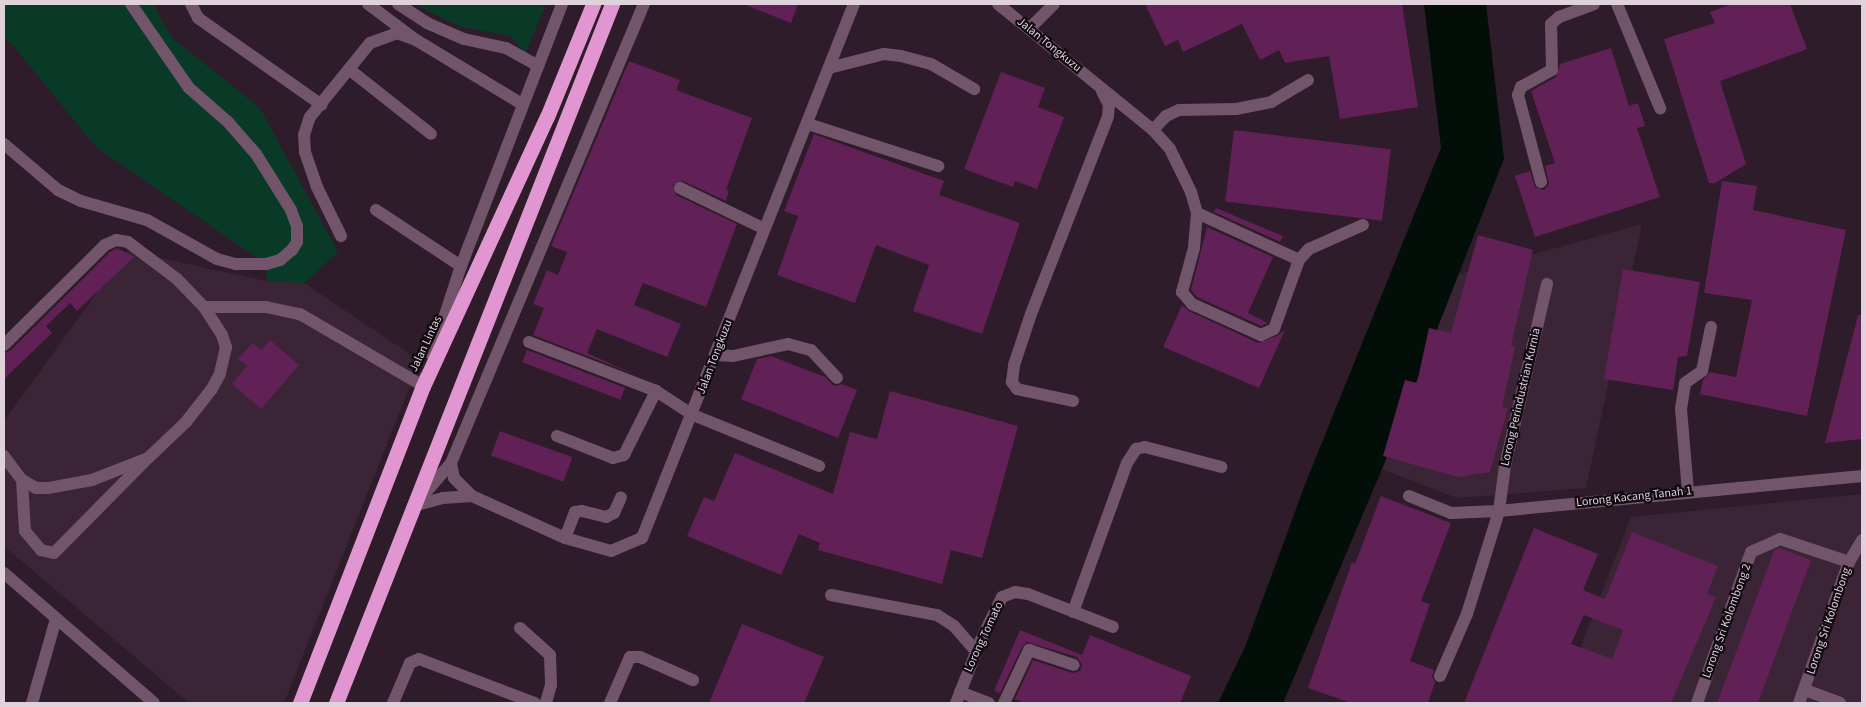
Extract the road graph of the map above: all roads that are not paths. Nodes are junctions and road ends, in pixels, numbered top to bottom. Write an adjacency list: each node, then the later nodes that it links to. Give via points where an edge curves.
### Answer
1 (131, 4): 28 (street, via 189,88 228,122 256,154 291,210 297,226 297,242 292,250 280,260 266,264 236,264 217,258 147,220 82,201 58,190)
2 (191, 4): 23 (street, via 198,18)
3 (368, 4): 15 (street)
4 (398, 4): 16 (street, via 426,24 464,39 506,48)
5 (562, 4): 16 (street)
6 (593, 4): 46 (highway, Jalan Lintas, via 547,117)
7 (612, 4): 62 (highway)
8 (644, 4): 52 (street)
9 (854, 4): 17 (street, Jalan Tongkuzu)
10 (998, 4): 14 (street, Jalan Tongkuzu)
11 (1054, 4): 14 (street)
12 (1594, 4): 30 (street, via 1559,17 1551,24 1552,70 1521,87 1518,95)
13 (1617, 4): 24 (street)
14 (1030, 29): 20 (street, Jalan Tongkuzu)
15 (416, 40): 18 (street, via 397,33 383,36 370,43); 22 (street)
16 (538, 66): 22 (street)
17 (829, 68): 21 (street, via 884,54 902,56 931,64); 25 (street, Jalan Tongkuzu)
18 (350, 70): 23 (street); 27 (street)
19 (1308, 80): 26 (street, via 1271,102 1236,109 1179,110 1166,116)
20 (1099, 86): 26 (street, Jalan Tongkuzu); 48 (street, via 1108,105 1108,116 1031,314 1014,364 1012,382 1016,389)
21 (974, 89)
22 (522, 104): 38 (street)
23 (322, 105): 36 (street, via 310,117 304,134 305,152 317,187)
24 (1660, 108)
25 (808, 124): 29 (street); 35 (street, Jalan Tongkuzu)
26 (1153, 130): 33 (street, Jalan Tongkuzu, via 1177,162)
27 (431, 134)
28 (4, 144)
29 (938, 166)
30 (1541, 182)
31 (680, 188): 35 (street)
32 (376, 210): 38 (street)
33 (1197, 212): 37 (street); 37 (street, via 1194,248 1182,292 1200,308 1261,335 1274,329)
34 (1363, 225): 37 (street, via 1309,249)
35 (765, 229): 44 (street, Jalan Tongkuzu)
36 (341, 236)
37 (1299, 260)
38 (461, 266): 46 (street)
39 (1547, 284): 63 (street, Lorong Perindustrian Kurnia, via 1505,466)
40 (204, 307): 43 (street, via 177,279 136,247 116,240 105,245); 46 (street, via 266,307 300,314); 51 (street, via 226,347 220,374 186,422)
41 (1711, 327): 58 (street, via 1702,371 1685,383 1680,409)
42 (529, 342): 47 (street)
43 (4, 345)
44 (716, 355): 45 (street, via 732,356 788,344 811,350); 49 (street, Jalan Tongkuzu)
45 (836, 378)
46 (423, 386): 78 (highway, Jalan Lintas)
47 (656, 391): 49 (street); 50 (street, via 624,454 613,458)
48 (1073, 401)
49 (693, 415): 54 (street); 64 (street, Jalan Tongkuzu, via 642,538 611,552)
50 (557, 436)
51 (148, 458): 57 (street, via 92,480 64,486 36,488); 57 (street, via 54,553 41,550 25,531)
52 (451, 463): 59 (street, Jalan Tongkuzu, via 454,478); 62 (street)
53 (6, 465): 57 (street)
54 (819, 466)
55 (1221, 467): 69 (street, via 1145,447 1136,449 1126,463)
56 (1862, 476): 58 (street, Lorong Kacang Tanah 1)
57 (22, 480)
58 (1688, 492): 63 (street, Lorong Kacang Tanah 1)
59 (472, 496): 62 (street, Jalan Tongkuzu, via 450,497); 64 (street, Jalan Tongkuzu)
60 (1409, 496): 63 (street, Lorong Kacang Tanah 1, via 1451,513)
61 (621, 497): 64 (street, via 614,513 606,517 582,510 575,512)
62 (413, 506): 74 (highway)
63 (1499, 511): 76 (street, Lorong Perindustrian Kurnia, via 1466,614)
64 (565, 538)
65 (1862, 540): 66 (street, Lorong Sri Kolombong)
66 (1850, 562): 79 (street, Lorong Sri Kolombong); 93 (street, Lorong Sri Kolombong 2, via 1780,538 1751,552)
67 (4, 574): 70 (street)
68 (831, 595): 73 (street, via 937,615 954,626)
69 (1073, 612): 71 (street, Lorong Tomato); 73 (street, Lorong Tomato, via 1015,592 1002,597)
70 (56, 620): 81 (street); 82 (street)
71 (1113, 627)
72 (520, 628): 89 (street, via 550,655 551,685)
73 (976, 651): 80 (street, Lorong Tomato)
74 (350, 665): 85 (highway); 86 (highway, via 353,682)
75 (1074, 665): 92 (street, via 1030,650)
76 (1440, 676)
77 (693, 680): 90 (street, via 640,657 630,657)
78 (307, 683): 83 (street); 84 (highway, Jalan Lintas)
79 (1805, 690): 94 (street, Lorong Sri Kolombong); 95 (street)
80 (958, 698): 91 (street)
81 (32, 703)
82 (154, 703)
83 (294, 703)
84 (300, 703)
85 (336, 703)
86 (347, 703)
87 (393, 703): 88 (street, via 410,664 419,659)
88 (532, 703)
89 (546, 703)
90 (610, 703)
91 (989, 703)
92 (1004, 703)
93 (1697, 703)
94 (1798, 703)
95 (1840, 703)

